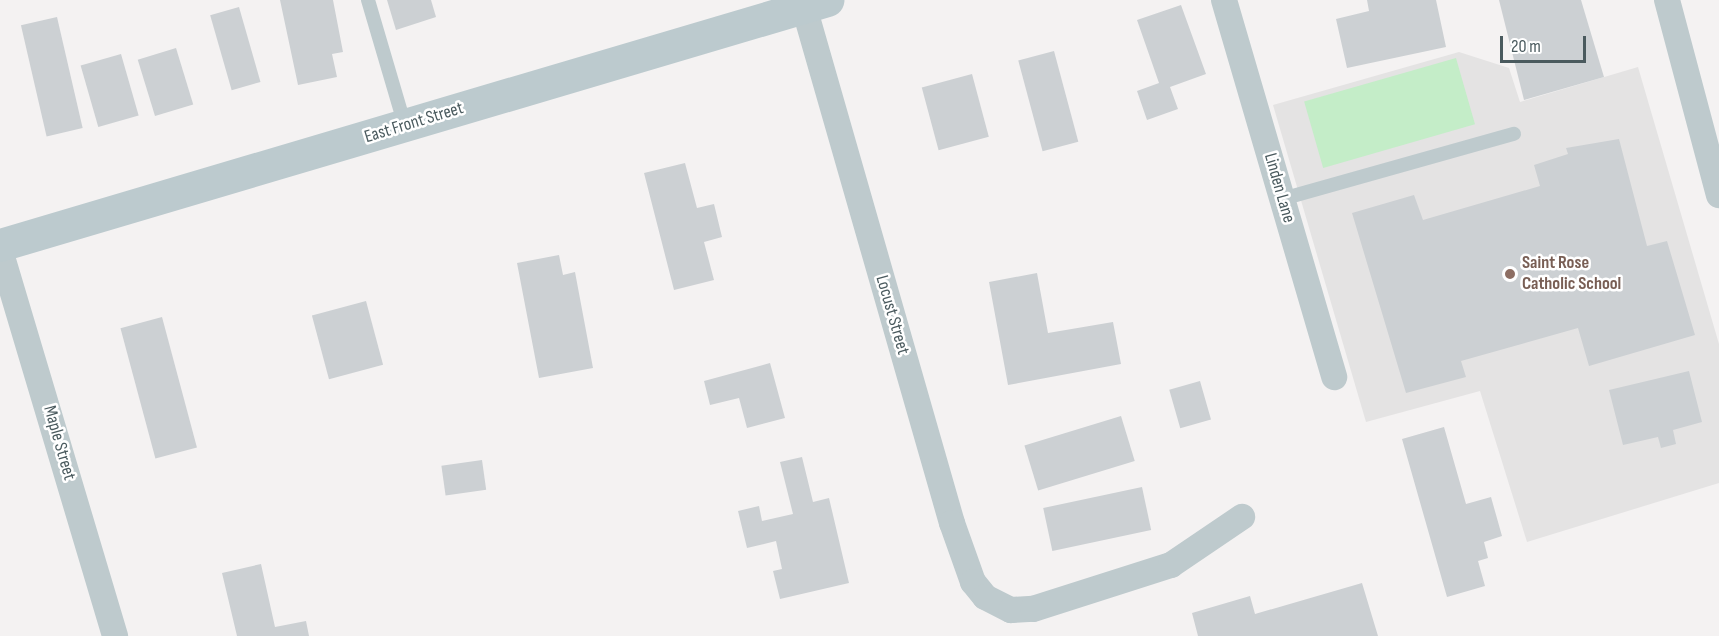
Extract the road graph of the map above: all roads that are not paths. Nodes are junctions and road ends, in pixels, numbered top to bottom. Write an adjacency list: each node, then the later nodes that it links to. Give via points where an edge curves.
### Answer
1 (368, 0): 5 (lane)
2 (1224, 0): 8 (street, Linden Lane)
3 (1667, 0): 7 (street)
4 (811, 2): 5 (main road, East Front Street); 12 (street, Locust Street, via 964,562 985,597 1011,610 1033,609 1171,565)
5 (405, 126): 9 (main road, East Front Street)
6 (1514, 134): 8 (lane)
7 (1719, 195)
8 (1282, 199): 11 (street, Linden Lane)
9 (0, 245)
10 (0, 250): 13 (street, Maple Street)
11 (1334, 376)
12 (1242, 517)
13 (116, 636)

